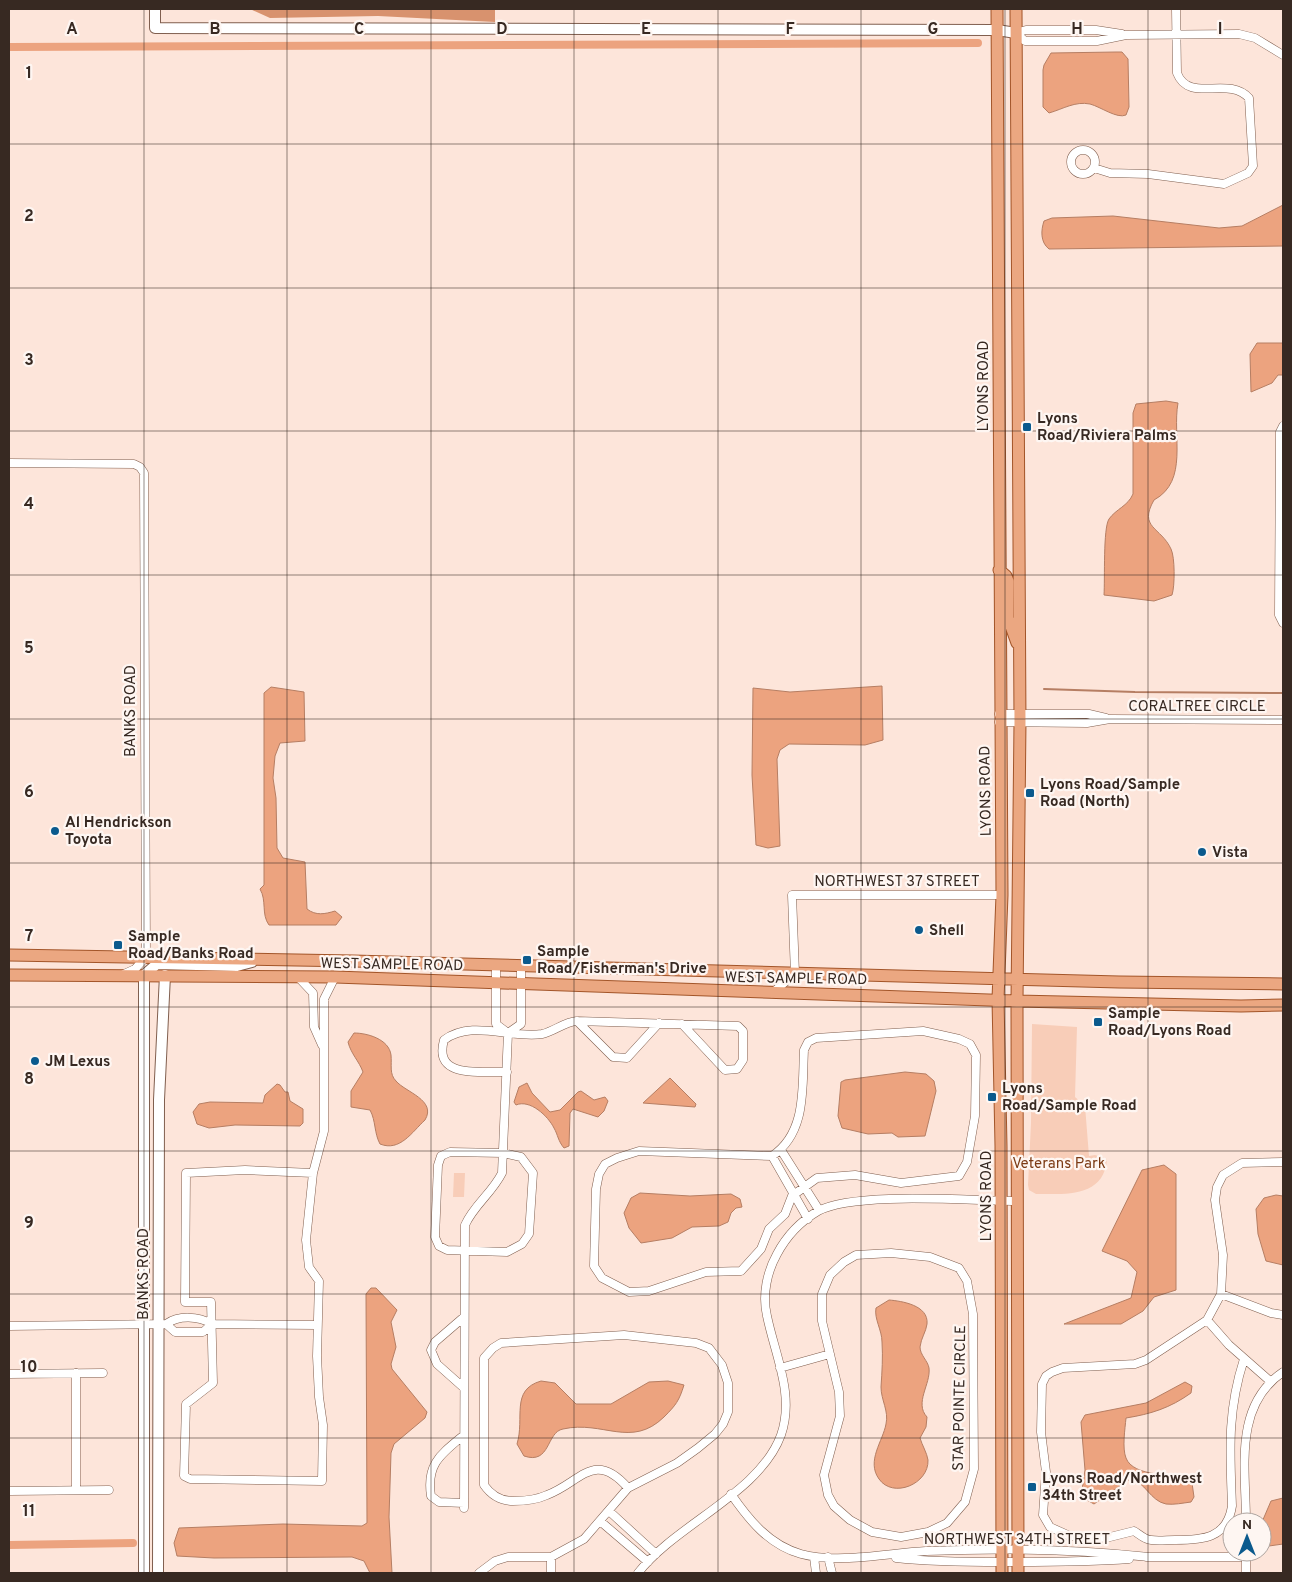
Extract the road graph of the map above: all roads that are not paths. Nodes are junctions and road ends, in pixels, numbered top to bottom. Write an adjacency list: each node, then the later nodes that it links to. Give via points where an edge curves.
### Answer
1 (155, 9): 5 (street, via 155,28)
2 (997, 9): 5 (main road, LYONS ROAD)
3 (1016, 9): 6 (main road)
4 (1176, 9): 7 (street)
5 (997, 30): 6 (street); 11 (main road, LYONS ROAD)
6 (1016, 33): 7 (street, via 1025,41 1096,41 1126,35); 10 (main road)
7 (1176, 34): 8 (street, via 1239,34 1255,38); 9 (street, via 1180,82 1188,88 1237,88 1249,98 1253,166 1248,173 1224,184 1170,176 1110,173)
8 (1283, 55)
9 (1094, 168)
10 (1018, 238): 11 (main road); 16 (main road)
11 (997, 239): 14 (main road, LYONS ROAD)
12 (1283, 426): 15 (street, via 1280,432 1279,606)
13 (9, 463): 22 (street, BANKS ROAD, via 134,464 144,473)
14 (999, 570): 16 (main road, via 1008,581 1008,618); 17 (main road, LYONS ROAD)
15 (1283, 623)
16 (1020, 651): 18 (main road)
17 (999, 718): 18 (street, CORALTREE CIRCLE); 20 (main road, LYONS ROAD)
18 (1020, 718): 19 (street, CORALTREE CIRCLE, via 1089,714 1110,719); 34 (main road)
19 (1283, 720)
20 (1002, 894): 26 (street, NORTHWEST 37 STREET, via 792,894); 33 (main road, LYONS ROAD)
21 (9, 955): 22 (main road, WEST SAMPLE ROAD)
22 (146, 957): 23 (main road, WEST SAMPLE ROAD); 30 (street, via 135,969)
23 (263, 959): 24 (main road, WEST SAMPLE ROAD); 28 (street, via 237,966 158,964)
24 (496, 965): 25 (main road, WEST SAMPLE ROAD); 35 (street)
25 (521, 966): 26 (main road, WEST SAMPLE ROAD); 36 (street)
26 (795, 974): 33 (main road, WEST SAMPLE ROAD); 38 (street)
27 (9, 975): 30 (main road, WEST SAMPLE ROAD)
28 (144, 975): 29 (main road, WEST SAMPLE ROAD); 30 (main road, WEST SAMPLE ROAD); 64 (street, BANKS ROAD)
29 (165, 975): 31 (main road, WEST SAMPLE ROAD); 65 (street, BANKS ROAD, via 159,1100)
30 (120, 976)
31 (298, 977): 32 (main road, WEST SAMPLE ROAD); 46 (street, via 313,993 314,1026)
32 (335, 978): 35 (main road, WEST SAMPLE ROAD); 46 (street, via 324,999)
33 (999, 978): 34 (main road, WEST SAMPLE ROAD); 39 (main road, LYONS ROAD)
34 (1017, 980): 37 (main road, WEST SAMPLE ROAD); 40 (main road)
35 (496, 982): 36 (main road, WEST SAMPLE ROAD); 45 (street, via 496,1024)
36 (522, 983): 38 (main road, WEST SAMPLE ROAD); 45 (street, via 521,1024)
37 (1283, 984)
38 (772, 993): 39 (main road, WEST SAMPLE ROAD)
39 (998, 999): 40 (main road, WEST SAMPLE ROAD); 55 (main road, LYONS ROAD)
40 (1017, 1001): 41 (main road, WEST SAMPLE ROAD); 56 (main road)
41 (1283, 1004)
42 (577, 1020): 43 (street); 43 (street, via 613,1058 627,1058); 45 (street, via 541,1034)
43 (659, 1023): 44 (street)
44 (682, 1024): 44 (street, via 725,1070 737,1069 743,1060 744,1031 738,1026)
45 (508, 1033): 47 (street); 47 (street, via 462,1030 444,1040 441,1051 444,1062 455,1070)
46 (324, 1049): 52 (street, via 324,1131)
47 (507, 1072): 49 (street)
48 (781, 1150): 50 (street); 53 (street); 53 (street, via 791,1138 800,1114 804,1050 808,1042 816,1038 923,1031 960,1038 970,1044 977,1062 976,1116 967,1162 958,1176 902,1183 840,1174 817,1178)
49 (503, 1153): 59 (street, via 502,1173 495,1186 470,1213 465,1225); 59 (street, via 521,1156 533,1173 529,1234 522,1244 507,1252); 59 (street, via 450,1152 441,1156 435,1237 439,1246)
50 (772, 1156): 54 (street); 54 (street, via 646,1151 605,1164 596,1188 594,1266 602,1278 628,1292 648,1291 706,1272 741,1271 761,1248 768,1229 785,1214)
51 (1283, 1162): 60 (street, via 1242,1163 1223,1176 1217,1186 1215,1200 1223,1255)
52 (313, 1173): 66 (street, via 245,1170 186,1173 185,1302 211,1302); 67 (street, via 306,1240 309,1267 319,1281)
53 (804, 1186): 54 (street); 57 (street)
54 (795, 1194): 58 (street)
55 (1001, 1201): 56 (street); 57 (street, via 852,1201); 94 (main road, LYONS ROAD)
56 (1018, 1201): 95 (main road)
57 (820, 1210): 58 (street)
58 (808, 1219): 71 (street, via 783,1243 767,1278 766,1315)
59 (464, 1252): 62 (street)
60 (1221, 1294): 61 (street); 63 (street)
61 (1283, 1315)
62 (464, 1317): 77 (street); 77 (street, via 434,1342 431,1350 437,1364)
63 (1207, 1320): 70 (street); 70 (street, via 1135,1364 1063,1368 1046,1376 1042,1384 1040,1432 1046,1472 1043,1515 1050,1528 1070,1536 1106,1538 1134,1531 1149,1540 1201,1540 1215,1534 1230,1517 1232,1506 1230,1426 1232,1403)
64 (144, 1324): 65 (street); 68 (street); 96 (street, BANKS ROAD)
65 (162, 1324): 66 (street, via 174,1318 202,1318); 66 (street, via 175,1332 203,1332); 97 (street, BANKS ROAD)
66 (212, 1324): 67 (street); 67 (street, via 213,1383 186,1404 184,1476 190,1479 322,1481 323,1425)
67 (317, 1325)
68 (9, 1326)
69 (830, 1354): 69 (street, STAR POINTE CIRCLE, via 839,1392 840,1416 824,1475 834,1506 850,1520 872,1532 901,1537 928,1532 948,1523 965,1502 974,1469 973,1314 967,1281 959,1268 930,1257 856,1254 830,1276 822,1294 822,1321); 71 (street)
70 (1244, 1359): 76 (street)
71 (780, 1368): 83 (street, via 786,1396 781,1434 763,1466)
72 (1283, 1372): 76 (street)
73 (103, 1373): 75 (street)
74 (9, 1374): 75 (street)
75 (76, 1374): 80 (street)
76 (1270, 1382): 85 (street, via 1257,1398 1246,1434)
77 (464, 1388): 78 (street)
78 (464, 1435): 78 (street, via 433,1464 431,1496 439,1502 464,1506)
79 (628, 1488): 79 (street, via 618,1476 607,1471 585,1471 548,1495 527,1501 502,1500 488,1491 484,1485 484,1358 493,1348 501,1343 624,1335 696,1343 709,1348 722,1365 728,1383 728,1412 723,1424 677,1463); 84 (street)
80 (76, 1490): 81 (street); 82 (street)
81 (109, 1490)
82 (9, 1491)
83 (730, 1494): 87 (street); 90 (street, NORTHWEST 34TH STREET, via 762,1532 779,1545)
84 (608, 1511): 86 (street); 87 (street)
85 (1246, 1512)
86 (600, 1521): 89 (street, via 584,1539); 93 (street)
87 (656, 1554): 93 (street)
88 (1222, 1555): 92 (street, NORTHWEST 34TH STREET)
89 (551, 1557): 98 (street, via 508,1557 495,1561); 99 (street)
90 (814, 1557): 91 (street, NORTHWEST 34TH STREET); 101 (street)
91 (828, 1557): 94 (street, NORTHWEST 34TH STREET, via 886,1557 924,1551); 102 (street)
92 (1149, 1557): 95 (street, NORTHWEST 34TH STREET); 95 (street, NORTHWEST 34TH STREET, via 1097,1552)
93 (648, 1562): 100 (street)
94 (1002, 1562): 95 (street, NORTHWEST 34TH STREET); 95 (street, NORTHWEST 34TH STREET)
95 (1018, 1562)
96 (144, 1573)
97 (158, 1573)
98 (479, 1573)
99 (551, 1573)
100 (638, 1573)
101 (816, 1573)
102 (832, 1573)

